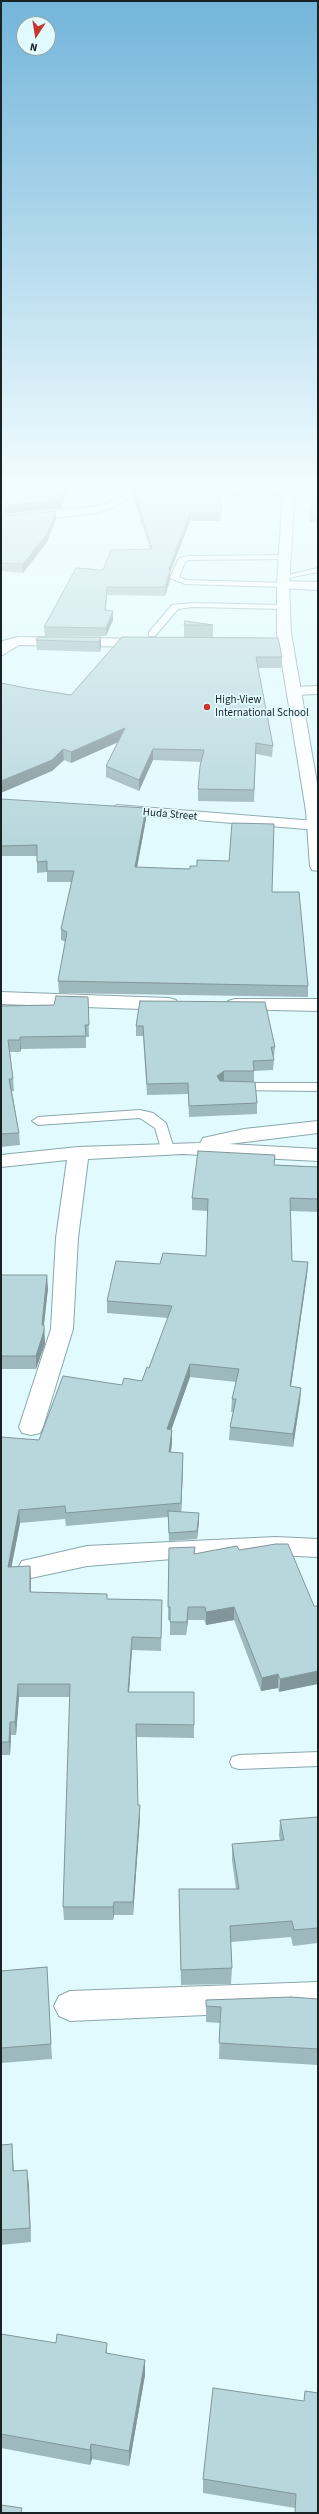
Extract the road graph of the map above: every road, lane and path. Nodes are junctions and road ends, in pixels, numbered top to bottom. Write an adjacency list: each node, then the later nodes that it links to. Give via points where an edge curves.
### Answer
1 (283, 607): 2 (lane, via 175,607); 4 (street)
2 (152, 634)
3 (165, 643): 6 (street, via 18,641)
4 (286, 643): 5 (street); 7 (street)
5 (270, 644)
6 (3, 646)
7 (294, 690): 8 (street); 10 (street)
8 (318, 690)
9 (104, 809): 10 (street, Huda Street)
10 (316, 816): 11 (street)
11 (318, 866)
12 (1, 998): 13 (street)
13 (184, 1004)
14 (216, 1005): 15 (street)
15 (318, 1005)
16 (224, 1087): 17 (lane)
17 (318, 1087)
18 (38, 1121): 20 (lane, via 140,1114 148,1116 161,1126)
19 (318, 1127): 20 (street, via 244,1135)
20 (175, 1148): 21 (street); 22 (street)
21 (78, 1153): 23 (street); 24 (street, via 67,1238 62,1329)
22 (318, 1155)
23 (1, 1161)
24 (31, 1427)
25 (318, 1548): 26 (street, via 276,1546 172,1550 87,1556)
26 (31, 1568)
27 (318, 1759): 28 (lane)
28 (239, 1762)
29 (318, 1996): 30 (street)
30 (70, 2006)

